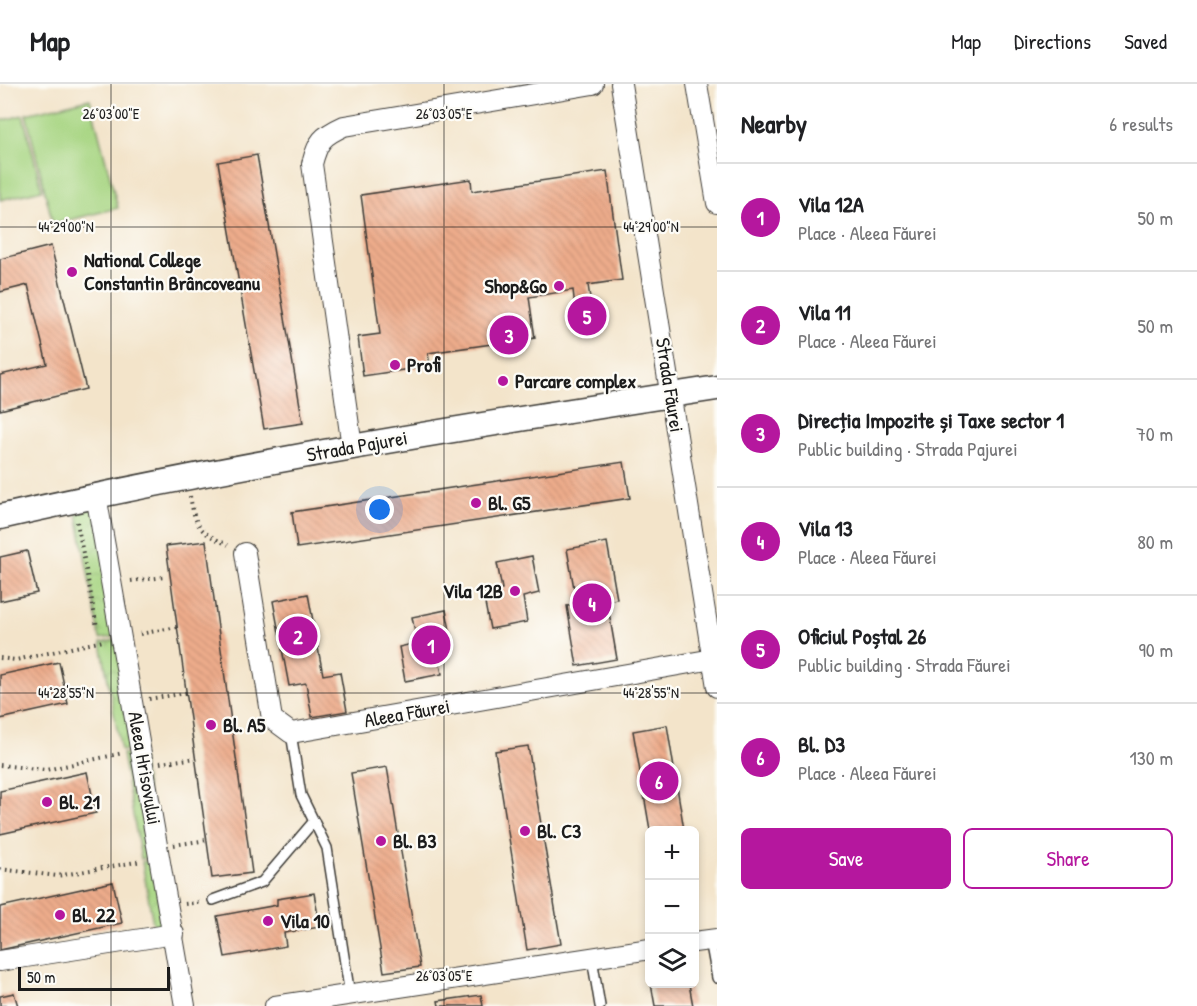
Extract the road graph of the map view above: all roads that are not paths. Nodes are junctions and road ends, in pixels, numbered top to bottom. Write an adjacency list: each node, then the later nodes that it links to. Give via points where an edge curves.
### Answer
1 (593, 84): 7 (street, via 344,126 326,134 316,147 312,164)
2 (621, 84): 6 (street, Strada Făurei)
3 (697, 84): 4 (street)
4 (717, 203)
5 (717, 388): 6 (street, Strada Pajurei)
6 (672, 395): 7 (street, Strada Pajurei); 11 (street, Strada Făurei)
7 (352, 447): 8 (street, Strada Pajurei)
8 (96, 495): 9 (street, Strada Pajurei); 16 (street, Aleea Hrisovului)
9 (0, 517)
10 (245, 554): 13 (street, via 272,718)
11 (712, 659): 12 (street, Strada Făurei); 13 (street, Aleea Făurei)
12 (717, 687)
13 (291, 733): 14 (lane, via 301,795)
14 (314, 821): 15 (lane, via 262,882); 22 (lane, via 327,848)
15 (213, 900)
16 (174, 934): 20 (street); 24 (street, Aleea Hrisovului)
17 (707, 940): 21 (lane)
18 (645, 950): 19 (street)
19 (592, 958): 23 (street); 26 (lane)
20 (0, 961)
21 (717, 978)
22 (350, 995): 23 (street); 25 (street)
23 (373, 999)
24 (185, 1006)
25 (275, 1006)
26 (600, 1006)

